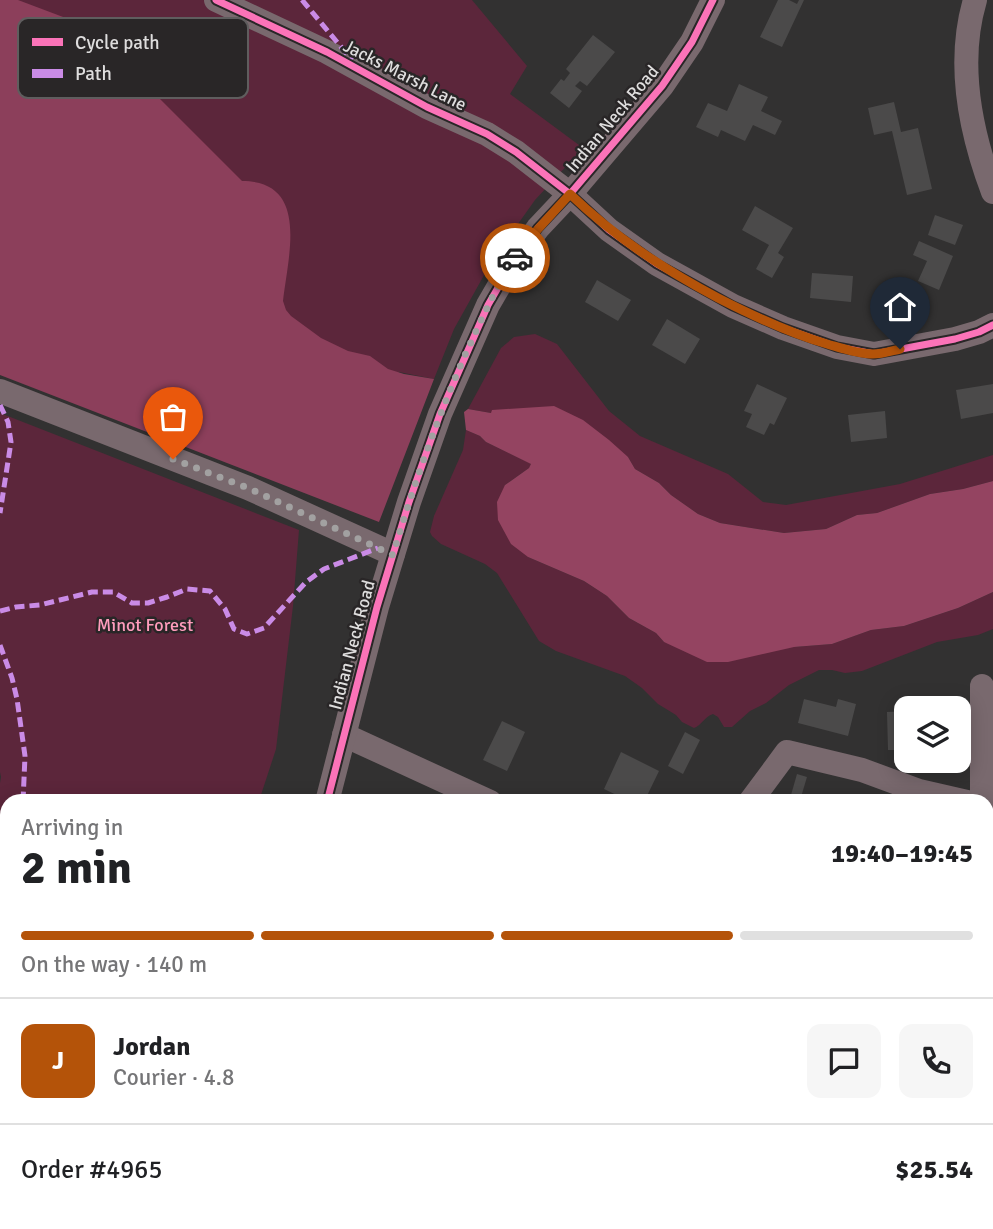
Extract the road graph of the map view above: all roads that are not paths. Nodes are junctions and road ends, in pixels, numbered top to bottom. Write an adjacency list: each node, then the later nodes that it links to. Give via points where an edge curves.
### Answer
1 (216, 0): 5 (street, Jacks Marsh Lane, via 487,134)
2 (713, 0): 5 (street, Indian Neck Road, via 662,86)
3 (975, 0): 4 (street, via 966,58 968,104)
4 (993, 192)
5 (570, 194): 6 (street, Jacks Marsh Lane, via 617,236 674,274 758,318 819,341 874,354 955,339); 8 (street, Indian Neck Road, via 523,247 497,287 426,450)
6 (993, 325)
7 (0, 391): 8 (street, via 248,488)
8 (393, 555): 10 (street, Indian Neck Road)
9 (982, 686): 15 (street)
10 (344, 735): 11 (street, Indian Neck Road); 12 (street)
11 (329, 794)
12 (473, 794)
13 (756, 794): 14 (street, via 787,752 862,770)
14 (932, 794)
15 (982, 794)

